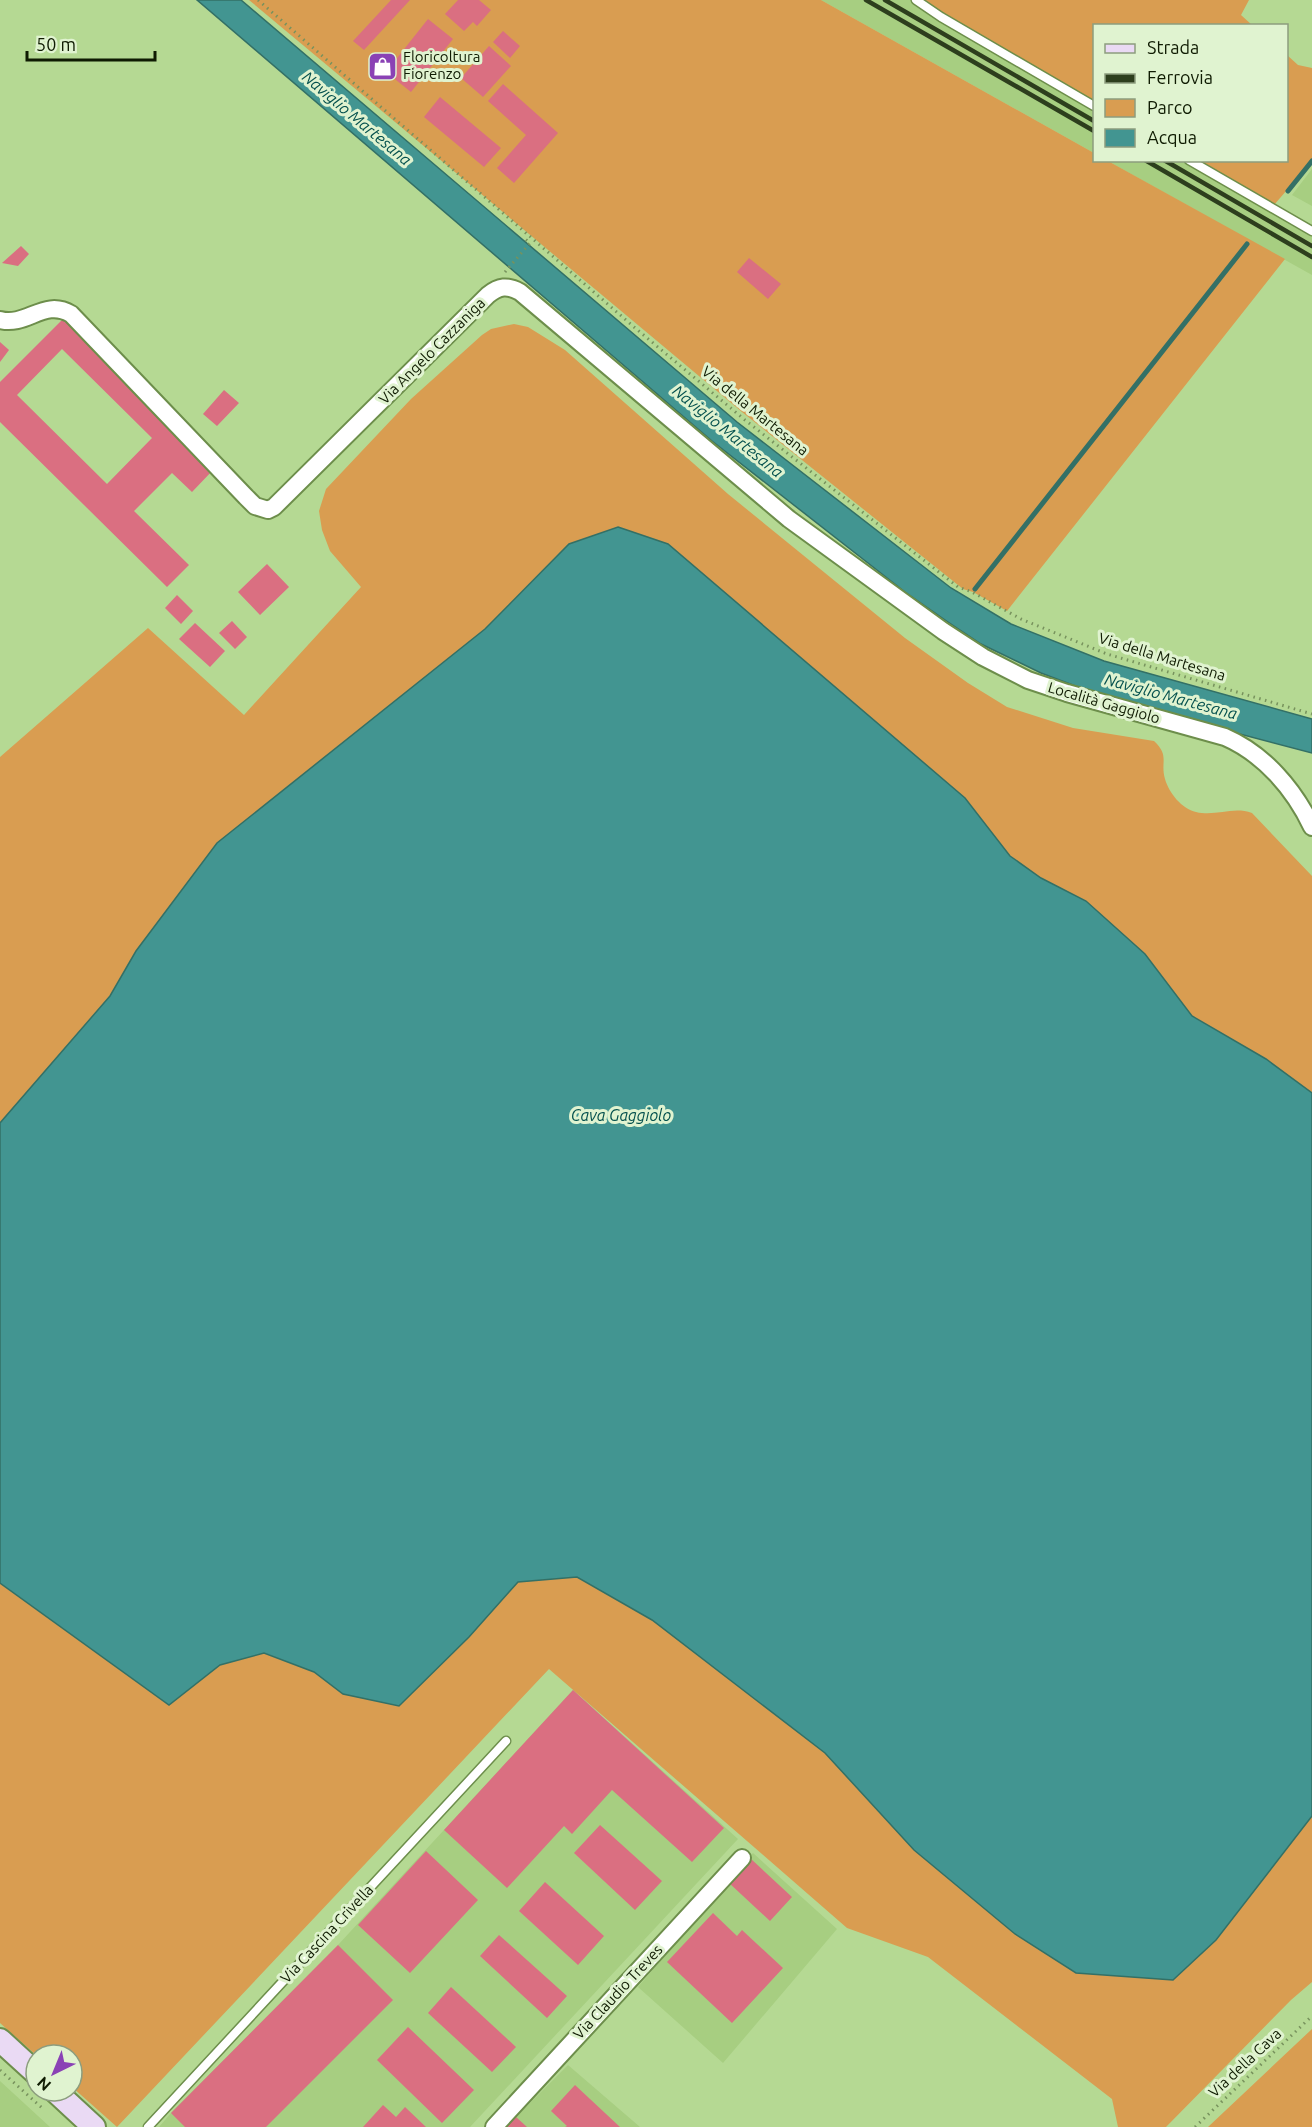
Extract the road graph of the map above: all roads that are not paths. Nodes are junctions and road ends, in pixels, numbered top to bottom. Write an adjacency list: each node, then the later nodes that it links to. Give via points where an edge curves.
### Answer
1 (916, 0): 2 (lane)
2 (1093, 105)
3 (1192, 162): 4 (lane)
4 (1312, 231)
5 (0, 320): 6 (street, Via Angelo Cazzaniga, via 16,321 56,308 71,314 246,497 261,510 268,510 488,295 498,288 513,288 789,519)
6 (882, 586): 7 (street, Località Gaggiolo, via 983,657 1028,680 1240,744 1289,788)
7 (1312, 827)
8 (506, 1741): 14 (lane, Via Cascina Crivella)
9 (742, 1858): 15 (street, Via Claudio Treves)
10 (0, 2040): 11 (street)
11 (24, 2062)
12 (68, 2103): 13 (street)
13 (94, 2127)
14 (148, 2127)
15 (494, 2127)

